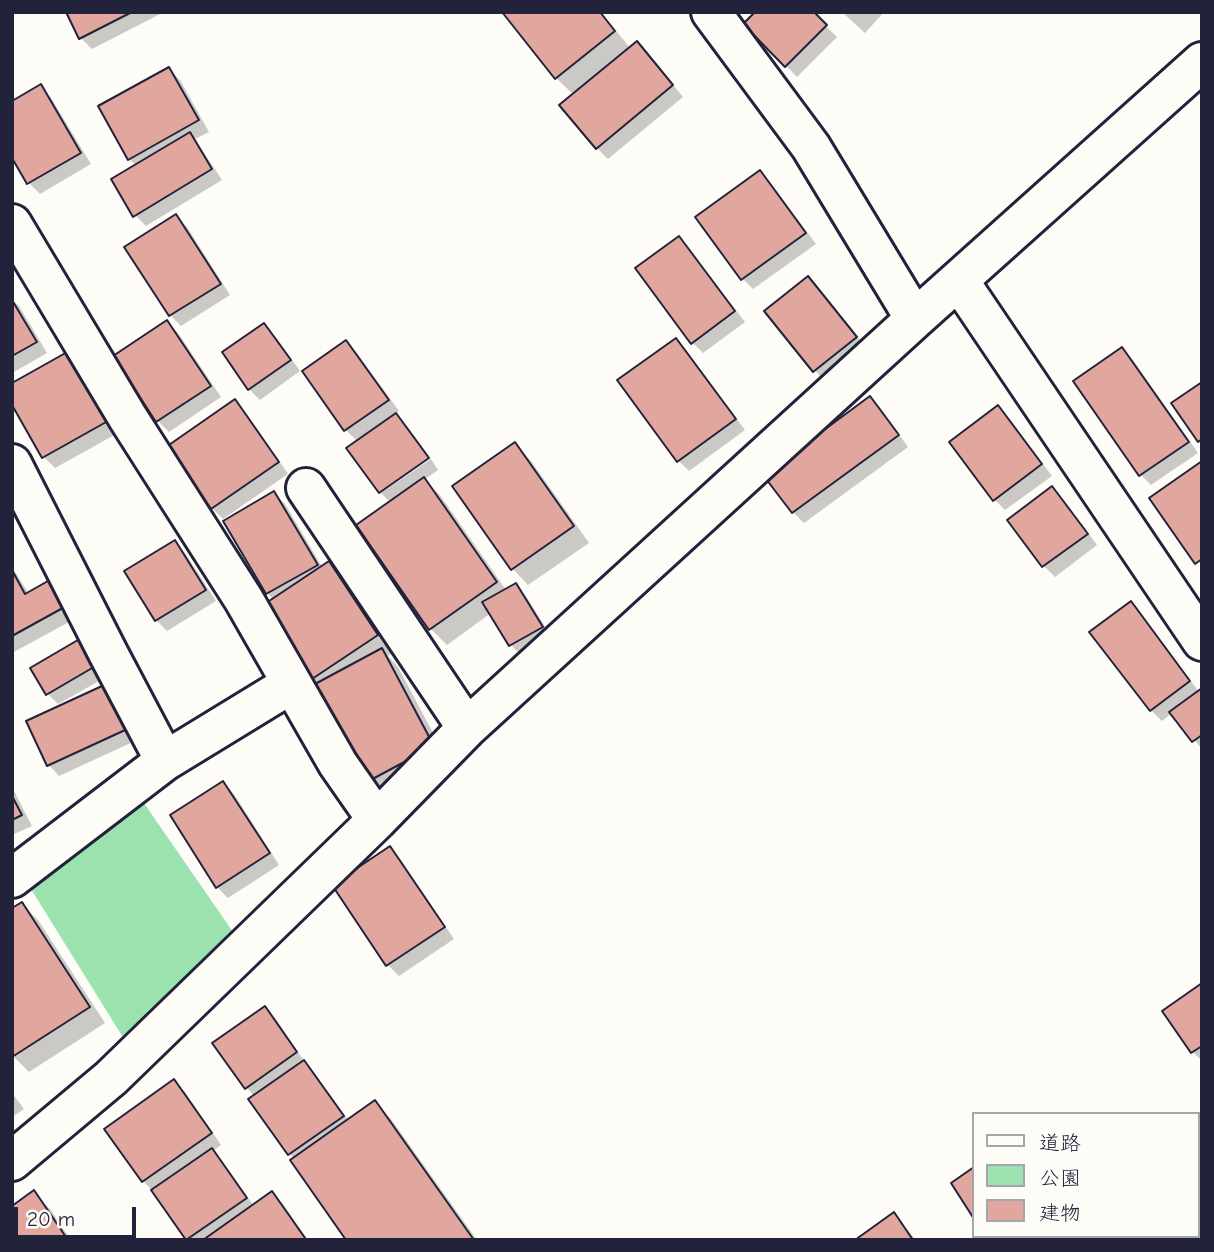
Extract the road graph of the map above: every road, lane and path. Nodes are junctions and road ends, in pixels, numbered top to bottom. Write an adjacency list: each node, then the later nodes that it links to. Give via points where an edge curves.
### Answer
1 (711, 12): 5 (street, via 811,147)
2 (1202, 62): 4 (street)
3 (12, 224): 9 (street)
4 (959, 281): 5 (street); 8 (street)
5 (915, 319): 10 (street)
6 (12, 464): 11 (street)
7 (306, 488): 10 (street)
8 (1202, 641)
9 (291, 684): 11 (street); 12 (street)
10 (467, 728): 12 (street)
11 (165, 761): 13 (street)
12 (377, 820): 14 (street, via 111,1078)
13 (12, 878)
14 (12, 1161)

